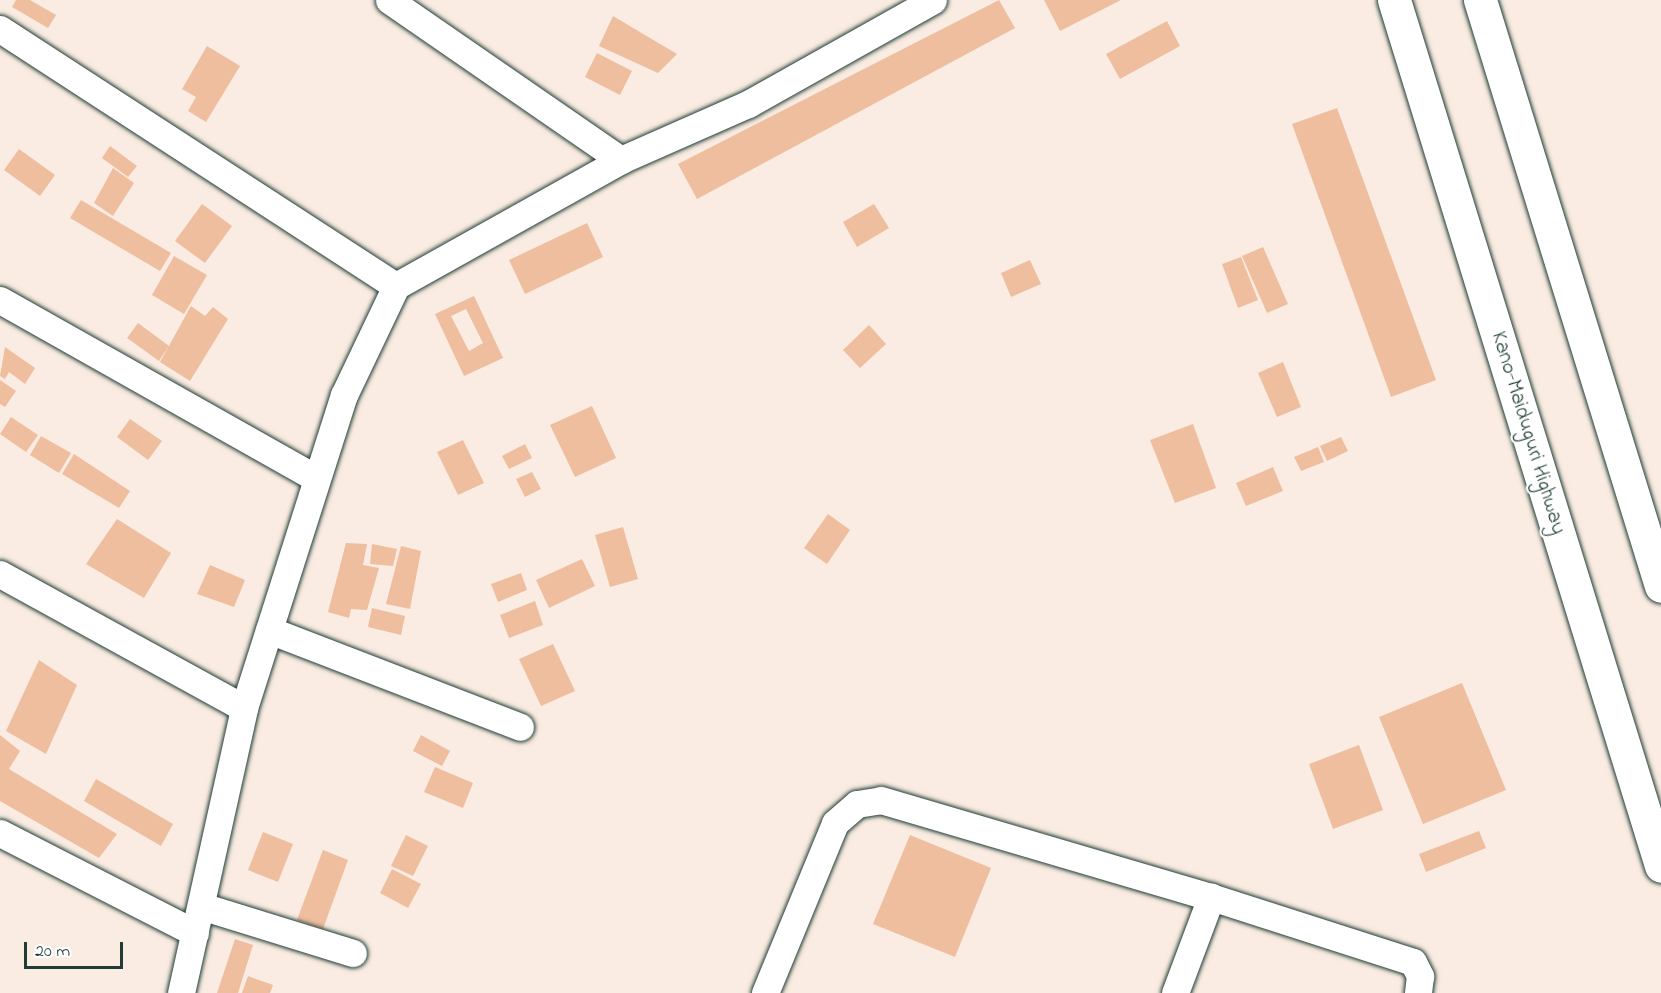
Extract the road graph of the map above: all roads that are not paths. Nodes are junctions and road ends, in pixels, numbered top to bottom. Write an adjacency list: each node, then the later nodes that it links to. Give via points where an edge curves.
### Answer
1 (389, 0): 6 (street)
2 (933, 0): 6 (street, via 748,104)
3 (1395, 0): 16 (highway, Kano-Maiduguri Highway)
4 (1480, 0): 11 (highway)
5 (0, 28): 7 (street)
6 (621, 160): 7 (street)
7 (396, 286): 9 (street, via 344,395)
8 (0, 300): 9 (street)
9 (316, 478): 12 (street)
10 (0, 574): 13 (street)
11 (1661, 586)
12 (269, 630): 13 (street); 14 (street)
13 (244, 708): 18 (street)
14 (520, 727)
15 (0, 833): 19 (street)
16 (1661, 866)
17 (1210, 897): 22 (street, via 881,800 857,804 835,823); 23 (street); 24 (street, via 1413,962 1420,976)
18 (201, 906): 19 (street); 20 (street)
19 (195, 933): 21 (street)
20 (353, 953)
21 (181, 993)
22 (765, 993)
23 (1175, 993)
24 (1418, 993)

